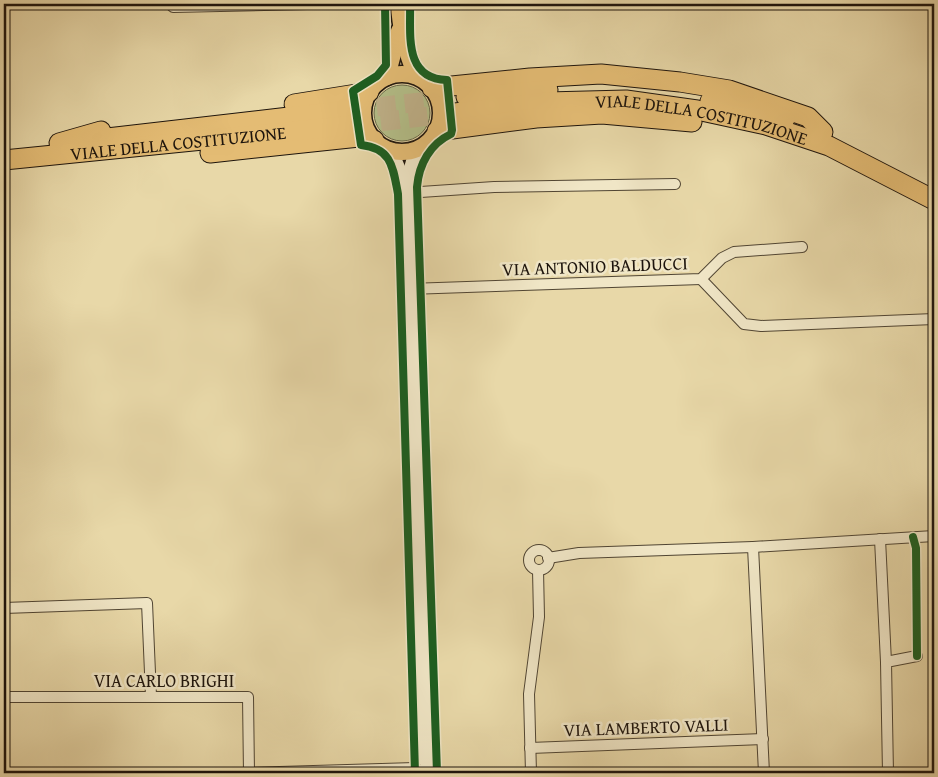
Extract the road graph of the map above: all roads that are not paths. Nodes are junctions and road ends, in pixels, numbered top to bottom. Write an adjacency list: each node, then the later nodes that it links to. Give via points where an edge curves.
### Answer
1 (308, 4): 3 (street)
2 (399, 4): 4 (main road)
3 (173, 7)
4 (400, 26): 5 (main road); 6 (main road)
5 (416, 76): 6 (main road, via 401,74); 7 (main road)
6 (387, 77): 8 (main road)
7 (432, 88): 12 (main road, via 441,109); 13 (highway, via 601,74 680,82 729,90 808,117)
8 (369, 92): 14 (main road, via 364,104 364,117 367,129); 17 (highway, via 132,122)
9 (466, 97): 13 (highway, VIALE DELLA COSTITUZIONE, via 561,89 639,90 755,108)
10 (455, 113): 13 (highway, VIALE DELLA COSTITUZIONE, via 547,102 626,100 697,110)
11 (351, 117): 17 (highway, VIALE DELLA COSTITUZIONE)
12 (437, 131): 13 (highway, via 536,118 602,114 759,130 808,145); 15 (main road)
13 (826, 139): 20 (highway, VIALE DELLA COSTITUZIONE); 22 (highway, VIALE DELLA COSTITUZIONE)
14 (382, 145): 15 (main road, via 399,152); 17 (highway, via 359,137 121,161); 21 (main road)
15 (417, 149): 21 (main road)
16 (4, 150): 17 (highway, VIALE DELLA COSTITUZIONE)
17 (57, 150): 18 (highway, VIALE DELLA COSTITUZIONE)
18 (4, 160)
19 (675, 184): 21 (street)
20 (934, 186)
21 (406, 190): 25 (main road)
22 (934, 200)
23 (802, 247): 24 (street, VIA ANTONIO BALDUCCI, via 734,252 722,258)
24 (701, 279): 25 (street, VIA ANTONIO BALDUCCI); 26 (street, via 744,324)
25 (409, 289): 41 (main road)
26 (934, 319)
27 (934, 536): 28 (street)
28 (880, 539): 29 (street); 34 (street)
29 (753, 547): 30 (street, via 579,553); 37 (street)
30 (548, 558): 31 (street, via 546,567); 31 (street, via 543,551 531,553 529,562)
31 (538, 570): 38 (street, via 539,617 529,694)
32 (4, 608): 35 (street, via 147,603)
33 (917, 656): 34 (street)
34 (886, 662): 44 (street)
35 (151, 696): 36 (street, VIA CARLO BRIGHI); 40 (street, VIA CARLO BRIGHI, via 248,697)
36 (4, 697)
37 (763, 739): 38 (street, VIA LAMBERTO VALLI); 43 (street)
38 (530, 748): 42 (street)
39 (4, 773): 40 (street)
40 (249, 773): 41 (street, via 415,768)
41 (424, 773)
42 (531, 773)
43 (764, 773)
44 (888, 773)

